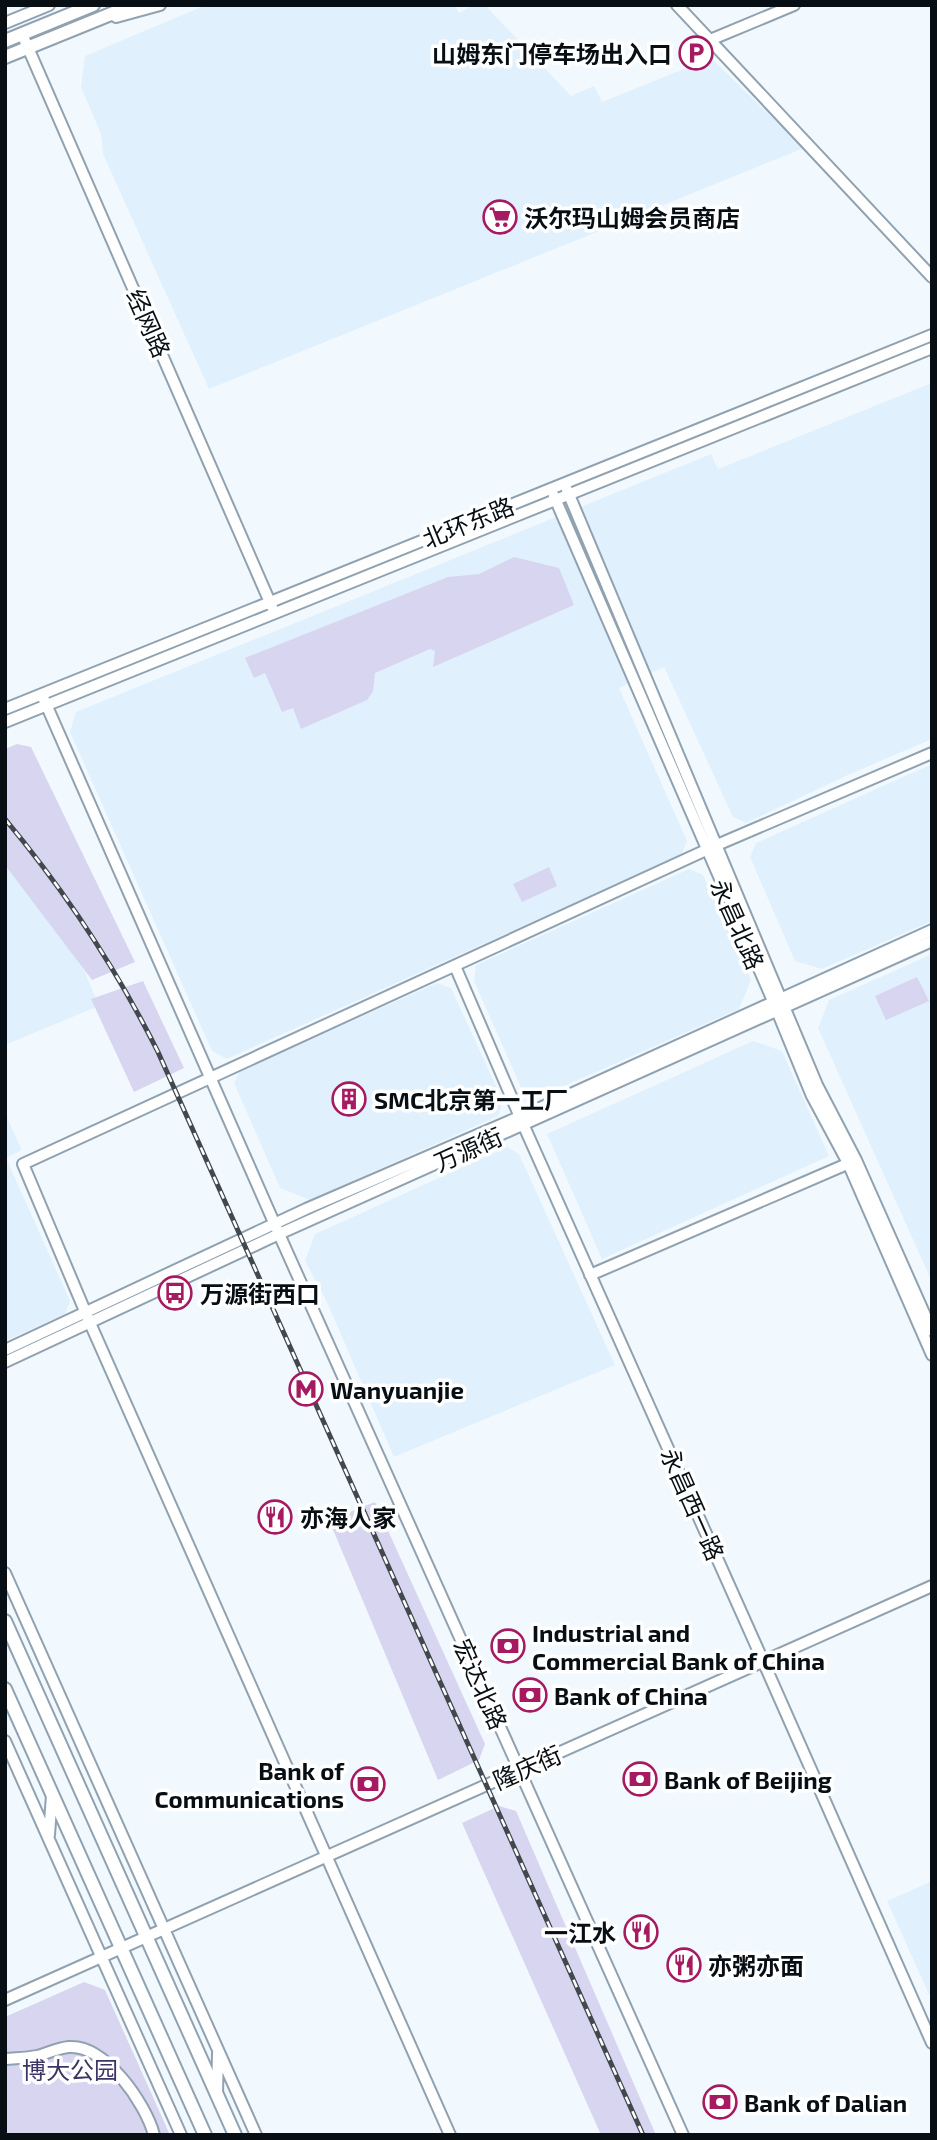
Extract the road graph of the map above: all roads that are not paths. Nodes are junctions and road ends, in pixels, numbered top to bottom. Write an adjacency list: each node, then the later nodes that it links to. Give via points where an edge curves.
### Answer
1 (48, 5): 7 (street)
2 (93, 5): 9 (main road)
3 (133, 5): 8 (main road)
4 (160, 5): 8 (street)
5 (677, 5): 10 (street)
6 (794, 5): 10 (street)
7 (5, 23)
8 (86, 24): 12 (main road)
9 (22, 34): 11 (main road); 12 (street, 经网路)
10 (709, 40): 14 (street)
11 (5, 41)
12 (29, 48): 13 (main road); 19 (street, 经网路)
13 (5, 57)
14 (932, 277)
15 (932, 335): 17 (street, 北环东路)
16 (932, 348): 17 (street, 北环东路)
17 (567, 489): 18 (street, 北环东路); 25 (street, 永昌北路)
18 (553, 495): 19 (street, 北环东路); 20 (street, 北环东路); 26 (street, 永昌北路)
19 (270, 601): 20 (street, 经网路); 21 (street, 北环东路)
20 (275, 612): 21 (street, 北环东路)
21 (44, 700): 22 (street, 北环东路); 23 (street, 北环东路); 31 (street, 宏达北路)
22 (5, 709)
23 (5, 722)
24 (932, 753): 25 (street)
25 (717, 845): 26 (street); 30 (street, 永昌北路)
26 (706, 850): 29 (street); 30 (street, 永昌北路)
27 (932, 930): 30 (street, 万源街)
28 (932, 941): 30 (street, 万源街)
29 (455, 966): 31 (street); 32 (street, 永昌西一路)
30 (779, 1003): 32 (street, 万源街); 33 (street, 永昌北路, via 812,1096)
31 (210, 1076): 34 (street, 宏达北路); 36 (street, via 23,1164)
32 (521, 1121): 34 (street, 万源街); 35 (street, 永昌西一路)
33 (852, 1162): 35 (street); 37 (street, 永昌北路); 39 (street, 永昌北路)
34 (277, 1229): 36 (street, 万源街); 47 (street, 宏达北路)
35 (590, 1275): 44 (street, 永昌西一路)
36 (88, 1318): 38 (street, 万源街); 40 (street, 万源街); 50 (street)
37 (932, 1331)
38 (5, 1350)
39 (932, 1355)
40 (5, 1362)
41 (5, 1573): 51 (street)
42 (932, 1586): 44 (street, 隆庆街)
43 (5, 1621): 52 (main road)
44 (764, 1661): 47 (street, 隆庆街); 56 (street, 永昌西一路)
45 (5, 1689): 48 (main road)
46 (5, 1741): 49 (street)
47 (520, 1770): 50 (street, 隆庆街); 66 (street, 宏达北路)
48 (52, 1792): 49 (street); 53 (main road)
49 (49, 1839): 54 (street)
50 (327, 1856): 51 (street, 隆庆街); 65 (street)
51 (164, 1928): 52 (street, 隆庆街); 57 (street)
52 (147, 1936): 53 (street, 隆庆街); 59 (main road)
53 (121, 1947): 54 (street, 隆庆街); 62 (main road)
54 (102, 1956): 55 (street, 隆庆街); 61 (street)
55 (5, 2000)
56 (932, 2043)
57 (219, 2049): 59 (street); 64 (street)
58 (5, 2059): 60 (street, via 70,2047 93,2053 114,2069 144,2109)
59 (217, 2092): 63 (main road)
60 (154, 2135)
61 (181, 2135)
62 (205, 2135)
63 (236, 2135)
64 (256, 2135)
65 (450, 2135)
66 (683, 2135)

